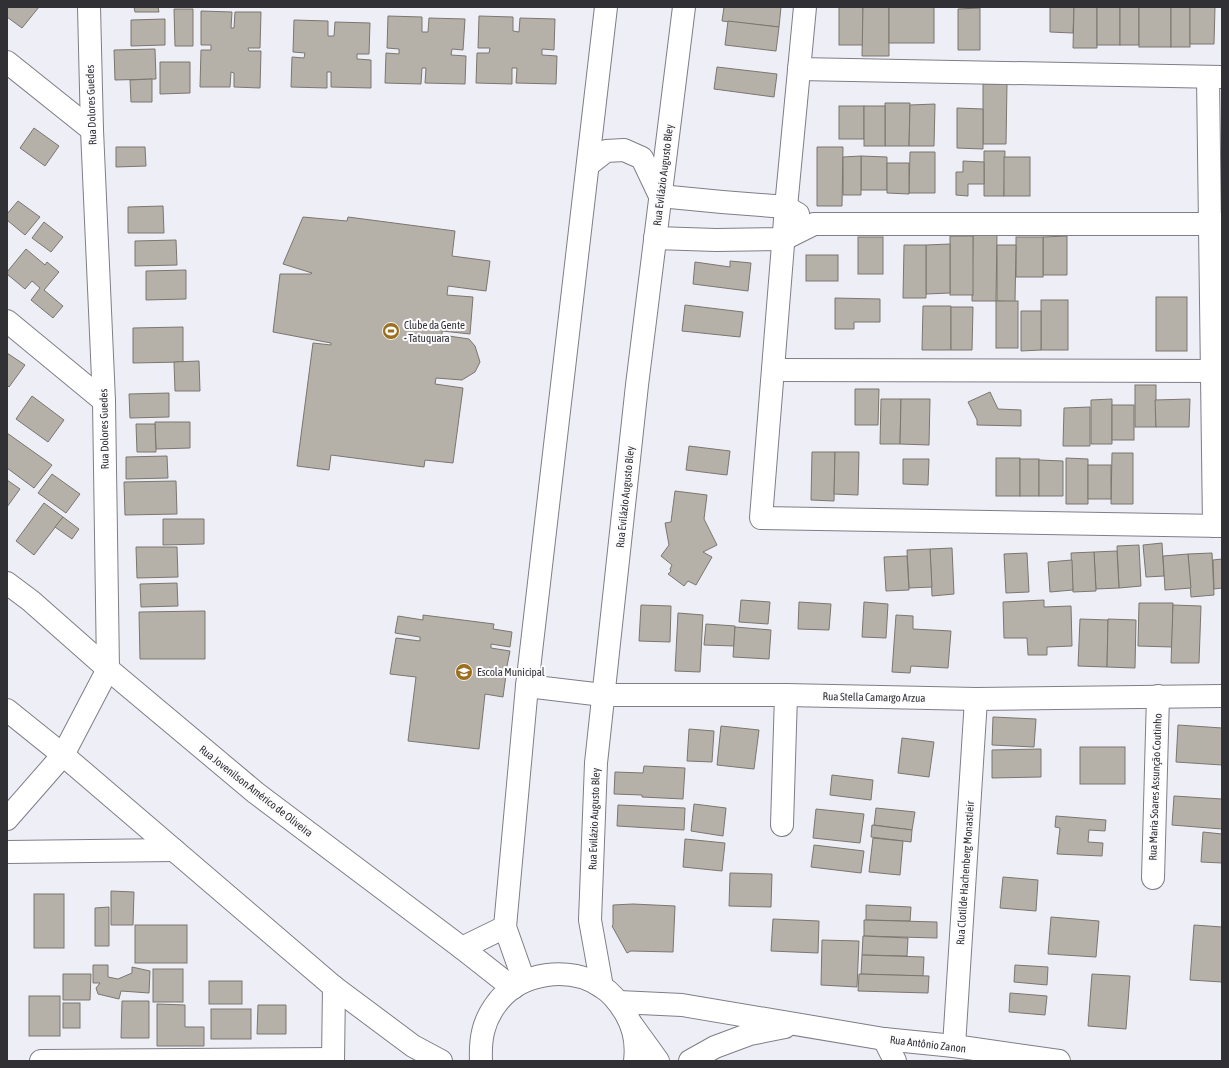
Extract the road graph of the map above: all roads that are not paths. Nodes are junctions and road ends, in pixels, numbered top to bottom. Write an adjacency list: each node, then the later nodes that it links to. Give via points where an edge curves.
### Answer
1 (88, 7): 8 (street, Rua Dolores Guedes)
2 (606, 7): 9 (street)
3 (684, 7): 10 (street, Rua Evilázio Augusto Bley)
4 (805, 7): 6 (street)
5 (7, 62): 8 (street)
6 (799, 69): 7 (street); 11 (street)
7 (1215, 77): 13 (street)
8 (92, 130): 19 (street, Rua Dolores Guedes)
9 (588, 165): 10 (street, via 606,151 624,150 636,155 642,158); 23 (street)
10 (660, 196): 11 (street); 14 (street, Rua Evilázio Augusto Bley)
11 (786, 207): 12 (street); 15 (street)
12 (814, 224): 13 (street); 15 (street)
13 (1216, 224): 18 (street)
14 (655, 238): 15 (street); 24 (street, Rua Evilázio Augusto Bley)
15 (784, 239): 17 (street)
16 (7, 321): 19 (street)
17 (773, 370): 18 (street); 20 (street, via 761,518)
18 (1217, 370): 20 (street)
19 (104, 401): 22 (street, Rua Dolores Guedes)
20 (1218, 526)
21 (7, 583): 22 (street, Rua Jovenilson Américo de Oliveira)
22 (108, 669): 30 (street, Rua Dolores Guedes); 37 (street, Rua Jovenilson Américo de Oliveira, via 256,793)
23 (527, 686): 24 (street, Rua Stella Camargo Arzua); 36 (street)
24 (604, 695): 25 (street, Rua Stella Camargo Arzua); 40 (street, Rua Evilázio Augusto Bley, via 596,763 590,920)
25 (786, 695): 28 (street, Rua Stella Camargo Arzua); 32 (street)
26 (1158, 696): 27 (street, Rua Stella Camargo Arzua); 28 (street, Rua Stella Camargo Arzua); 35 (street, Rua Maria Soares Assunção Coutinho)
27 (1222, 696)
28 (976, 699): 45 (street, Rua Clotilde Hachenberg Monastieir)
29 (7, 710): 30 (street)
30 (63, 755): 31 (street, Rua Dolores Guedes); 33 (street)
31 (7, 819)
32 (782, 825)
33 (174, 850): 34 (street); 39 (street)
34 (7, 852)
35 (1153, 878)
36 (506, 928): 37 (street); 38 (street)
37 (462, 948): 38 (street, Rua Jovenilson Américo de Oliveira)
38 (519, 984): 40 (street, via 543,975 564,974 584,978); 49 (street, via 497,1003 486,1022 480,1043)
39 (334, 987): 46 (street); 48 (street, via 413,1046)
40 (602, 987): 41 (street)
41 (619, 1002): 42 (street); 43 (street, Rua Antônio Zanon, via 682,1005)
42 (632, 1025): 50 (street); 51 (street)
43 (798, 1025): 44 (street, Rua Antônio Zanon); 52 (street, Rua Antônio Zanon, via 750,1034 716,1047)
44 (884, 1039): 45 (street, Rua Antônio Zanon); 53 (street)
45 (954, 1046): 54 (street, Rua Antônio Zanon)
46 (333, 1060): 47 (street)
47 (41, 1061)
48 (441, 1061)
49 (481, 1061)
50 (635, 1061)
51 (658, 1061)
52 (690, 1061)
53 (895, 1061)
54 (1059, 1061)

